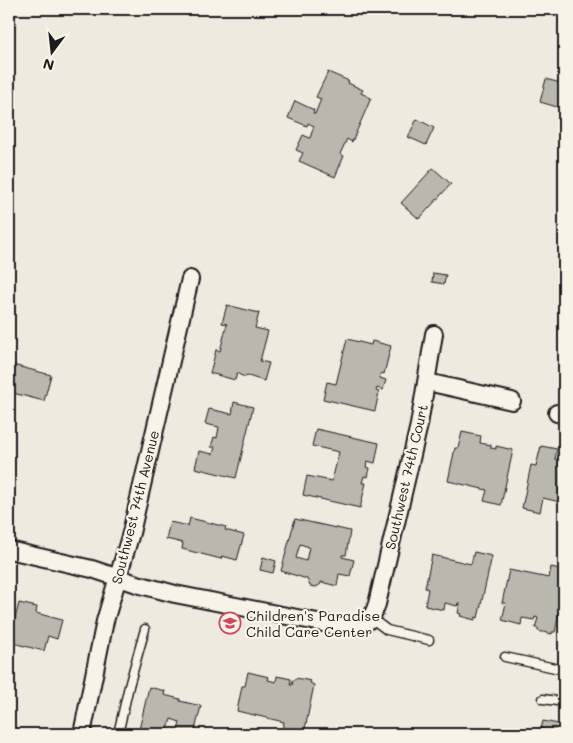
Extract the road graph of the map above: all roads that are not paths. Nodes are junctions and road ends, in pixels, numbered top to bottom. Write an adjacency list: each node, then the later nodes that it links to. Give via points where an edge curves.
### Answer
1 (190, 279): 6 (street, Southwest 74th Avenue)
2 (434, 334): 3 (street, Southwest 74th Court)
3 (427, 382): 4 (street); 7 (street, Southwest 74th Court, via 377,604)
4 (512, 401)
5 (9, 550): 6 (street)
6 (118, 578): 7 (street, via 175,594 343,627 358,627); 14 (street, Southwest 74th Avenue, via 105,622)
7 (371, 618): 9 (lane, via 387,630)
8 (145, 630): 15 (lane)
9 (429, 640)
10 (505, 657): 11 (lane)
11 (564, 670)
12 (544, 699): 13 (lane)
13 (564, 702)
14 (82, 734)
15 (118, 734)

